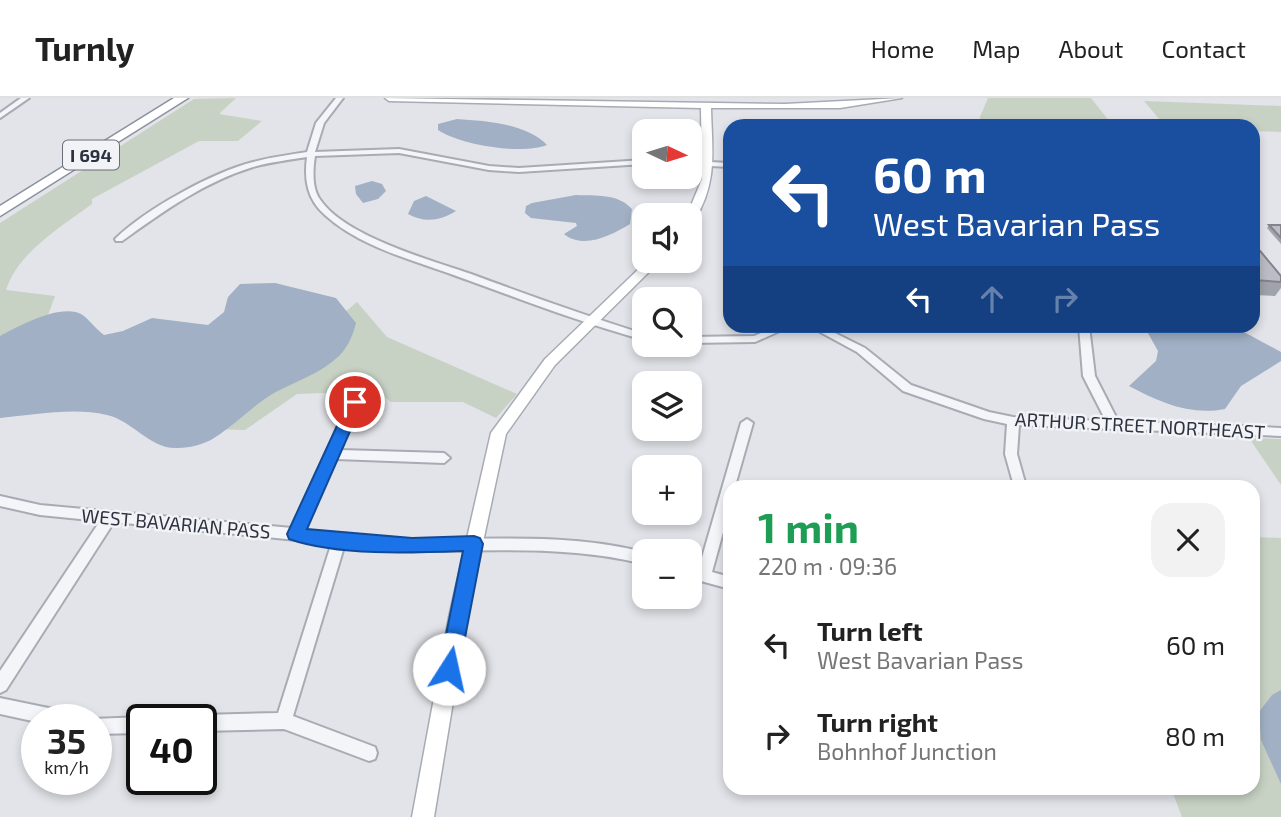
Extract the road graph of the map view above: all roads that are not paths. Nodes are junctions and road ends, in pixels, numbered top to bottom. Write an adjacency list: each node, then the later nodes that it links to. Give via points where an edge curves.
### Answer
1 (26, 98): 9 (street)
2 (162, 98): 15 (highway, I 694)
3 (182, 98): 17 (highway, I 694)
4 (340, 98): 10 (street, via 319,123)
5 (390, 98): 6 (street)
6 (415, 98): 8 (street)
7 (898, 98): 8 (street, via 785,107)
8 (706, 106): 13 (street)
9 (0, 116)
10 (311, 154): 11 (street, via 399,151 519,170); 18 (street, via 254,164 212,178); 20 (street, via 309,172 315,200 340,223 380,243)
11 (632, 163)
12 (702, 164): 13 (street)
13 (705, 164): 14 (street); 16 (street)
14 (723, 165)
15 (0, 196)
16 (699, 203)
17 (0, 212)
18 (119, 239)
19 (641, 273): 20 (street)
20 (590, 321): 21 (street); 40 (street, via 551,362 499,433)
21 (632, 333)
22 (768, 333): 25 (street, via 755,338)
23 (828, 333): 27 (street, ARTHUR STREET NORTHEAST, via 861,350 906,388)
24 (1084, 333): 29 (street, via 1090,376)
25 (702, 340)
26 (355, 402): 31 (street)
27 (1013, 421): 29 (street, ARTHUR STREET NORTHEAST); 34 (street, via 1011,454)
28 (747, 424): 33 (street)
29 (1114, 425): 30 (street, ARTHUR STREET NORTHEAST)
30 (1281, 432)
31 (332, 454): 32 (street); 38 (street)
32 (444, 458)
33 (731, 480)
34 (1018, 480)
35 (0, 501): 37 (street, WEST BAVARIAN PASS)
36 (723, 509): 42 (street)
37 (110, 517): 38 (street, WEST BAVARIAN PASS); 44 (street)
38 (296, 534): 39 (street, WEST BAVARIAN PASS)
39 (339, 540): 40 (street, WEST BAVARIAN PASS, via 412,546); 47 (street)
40 (474, 544): 41 (street, WEST BAVARIAN PASS, via 529,543); 50 (street)
41 (632, 554)
42 (704, 576): 43 (street)
43 (723, 581)
44 (0, 685)
45 (0, 706): 46 (street)
46 (21, 710)
47 (284, 721): 48 (street); 49 (street)
48 (217, 723)
49 (369, 753)
50 (423, 817)

